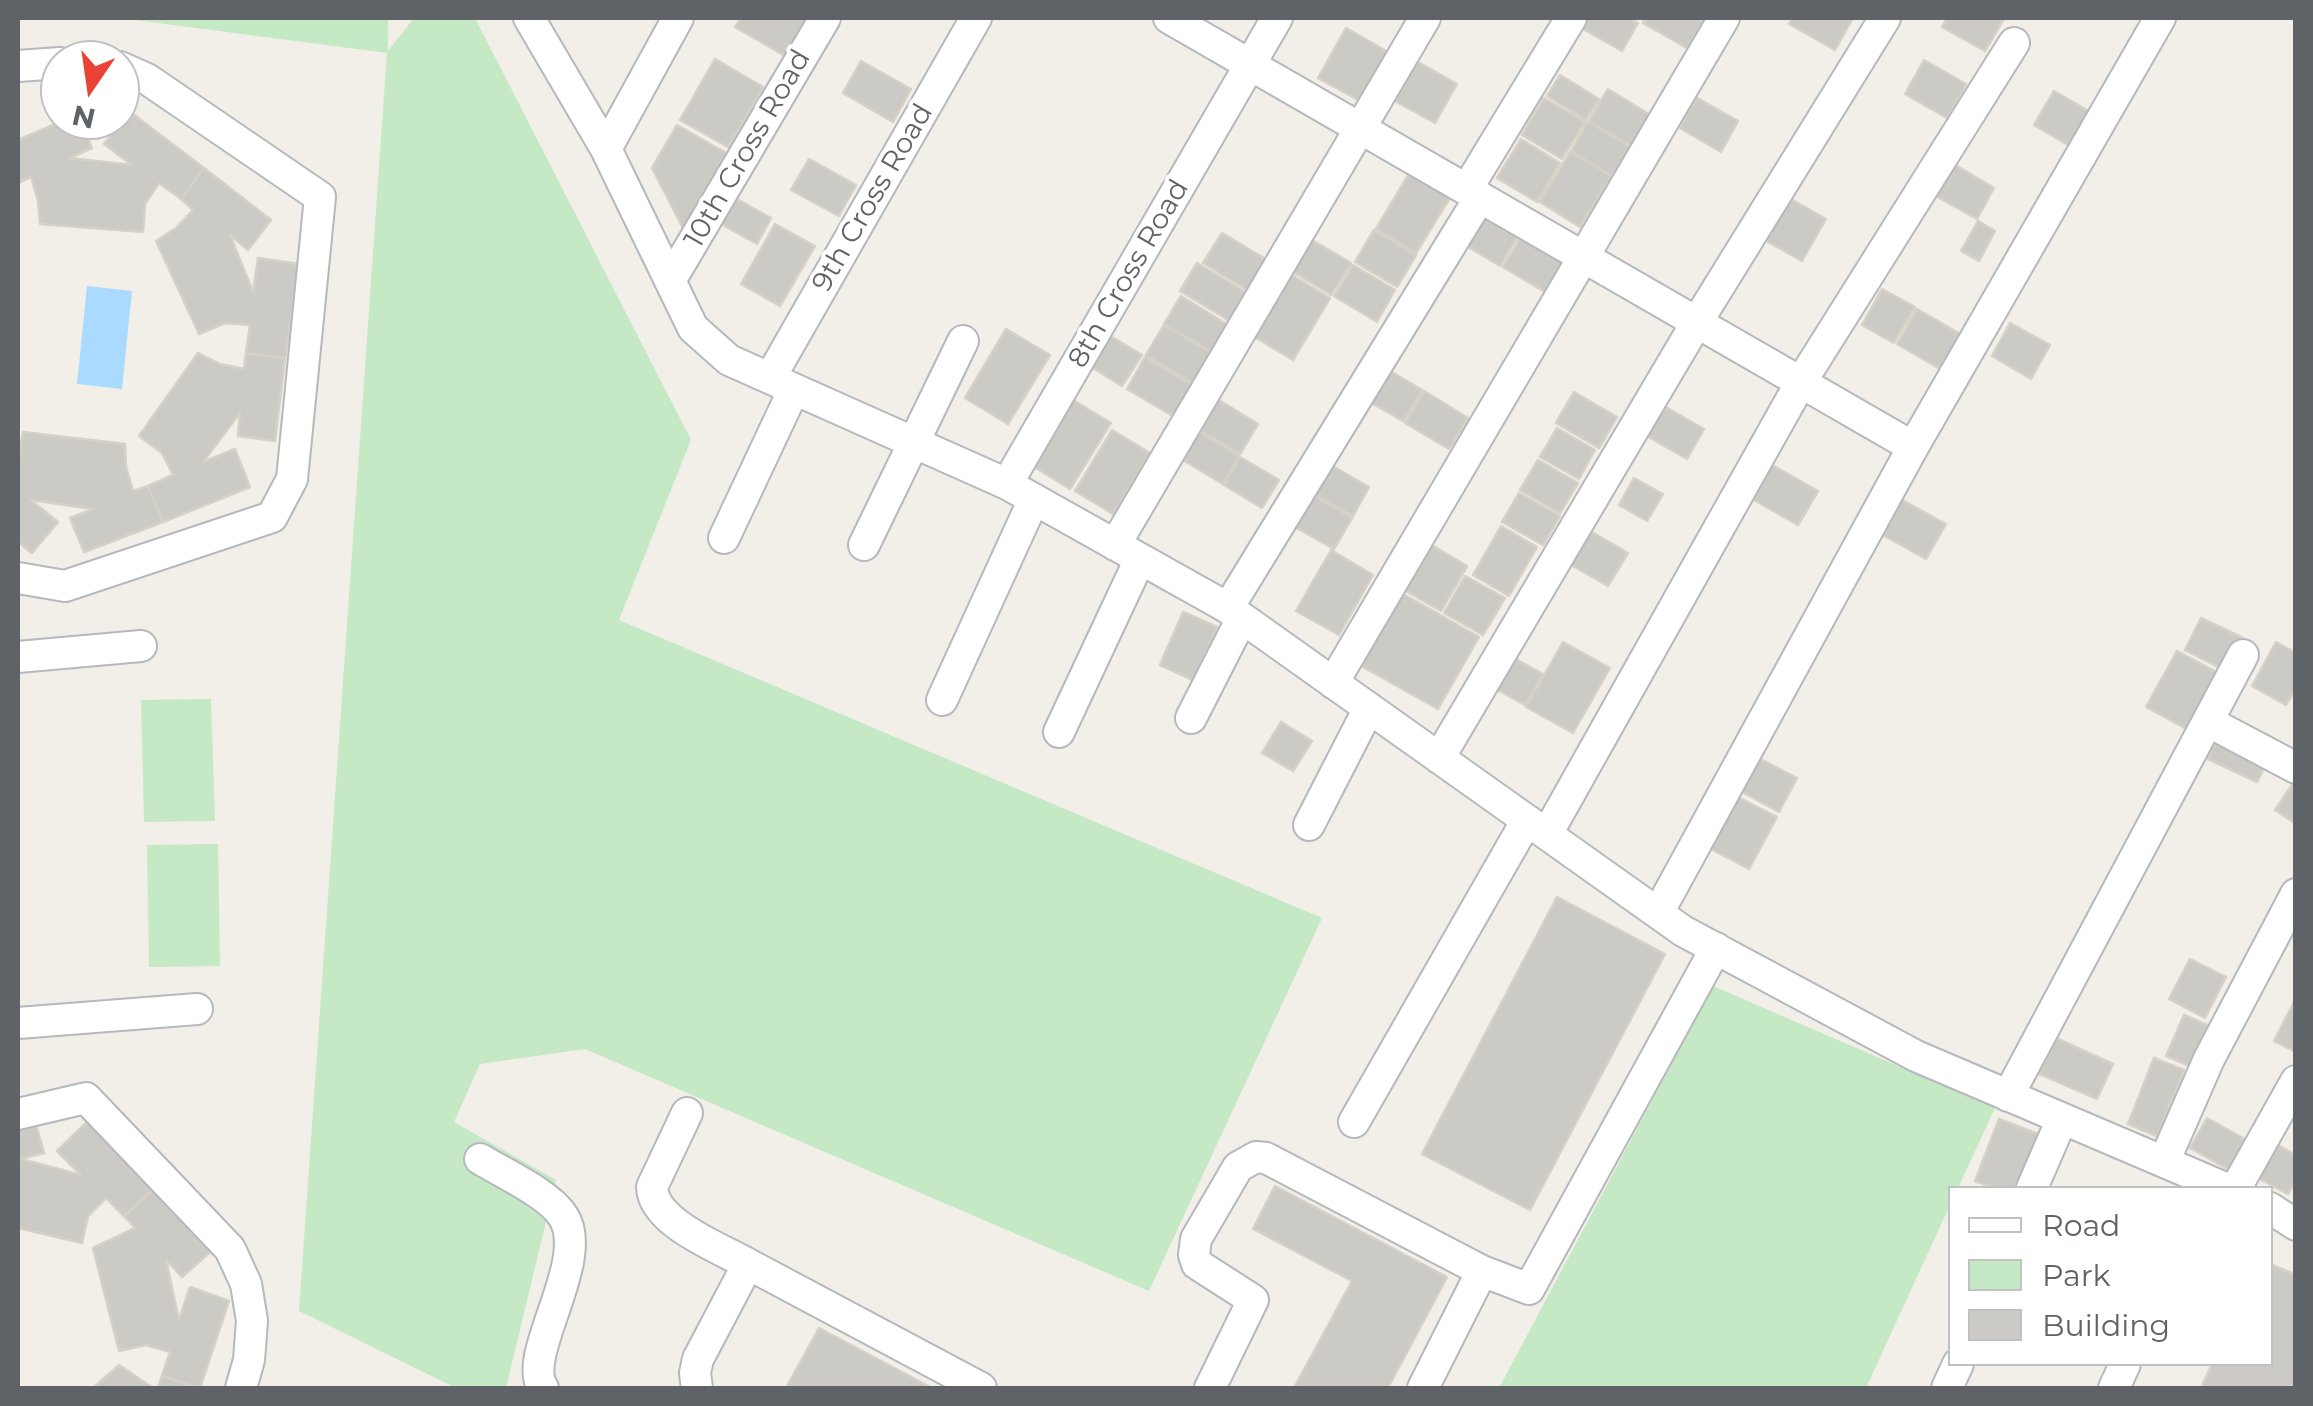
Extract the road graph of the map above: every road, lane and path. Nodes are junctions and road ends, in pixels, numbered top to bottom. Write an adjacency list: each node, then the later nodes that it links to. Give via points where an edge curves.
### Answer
1 (529, 18): 16 (street)
2 (678, 18): 16 (street)
3 (825, 18): 19 (street, 10th Cross Road)
4 (976, 18): 23 (street, 9th Cross Road)
5 (1169, 18): 13 (street)
6 (1277, 18): 13 (street, 8th Cross Road)
7 (1425, 18): 15 (street)
8 (1570, 18): 17 (street)
9 (1724, 18): 18 (street)
10 (1885, 18): 20 (street)
11 (2160, 18): 25 (street)
12 (2014, 42): 22 (street)
13 (1251, 64): 15 (street); 26 (street, 8th Cross Road)
14 (140, 76): 30 (street, via 320,197 292,479 272,517 65,586)
15 (1360, 127): 17 (street); 29 (street)
16 (606, 149): 19 (street)
17 (1474, 193): 18 (street); 31 (street)
18 (1586, 256): 20 (street); 35 (street)
19 (670, 281): 23 (street, via 693,328 729,360)
20 (1697, 322): 22 (street); 41 (street)
21 (963, 341): 24 (street)
22 (1802, 382): 25 (street); 44 (street)
23 (782, 384): 24 (street); 27 (street, 9th Cross Road)
24 (914, 443): 26 (street); 28 (street)
25 (1913, 447): 46 (street)
26 (1020, 492): 29 (street); 36 (street, 8th Cross Road)
27 (724, 538)
28 (864, 545)
29 (1128, 552): 31 (street); 40 (street)
30 (18, 578)
31 (1235, 613): 35 (street); 38 (street)
32 (141, 646): 34 (street)
33 (2243, 654): 39 (street)
34 (18, 657)
35 (1333, 682): 37 (street)
36 (942, 700)
37 (1369, 708): 41 (street); 43 (street)
38 (1191, 718)
39 (2210, 722): 42 (street); 51 (street)
40 (1059, 732)
41 (1440, 758): 44 (street)
42 (2296, 768)
43 (1309, 825)
44 (1536, 827): 46 (street); 55 (street)
45 (2296, 894): 57 (street)
46 (1658, 913): 47 (street)
47 (1716, 948): 51 (street, via 1916,1056); 62 (street, via 1530,1289)
48 (197, 1009): 49 (street)
49 (18, 1023)
50 (2296, 1081): 60 (street)
51 (2008, 1096): 54 (street)
52 (18, 1114): 63 (street, via 86,1098 230,1250 246,1284 252,1322)
53 (687, 1114): 61 (street, via 652,1197 664,1215)
54 (2062, 1119): 57 (street); 58 (street)
55 (1354, 1122)
56 (480, 1159): 64 (street, via 552,1203 570,1231 536,1373)
57 (2164, 1162): 59 (street)
58 (2033, 1186)
59 (2210, 1186)
60 (2237, 1186)
61 (748, 1264): 65 (street, via 698,1359); 66 (street)
62 (1482, 1271): 67 (street, via 1256,1157 1238,1167 1194,1248 1206,1273 1254,1300); 68 (street)
63 (241, 1388)
64 (543, 1388)
65 (697, 1388)
66 (981, 1388)
67 (1210, 1388)
68 (1423, 1388)

